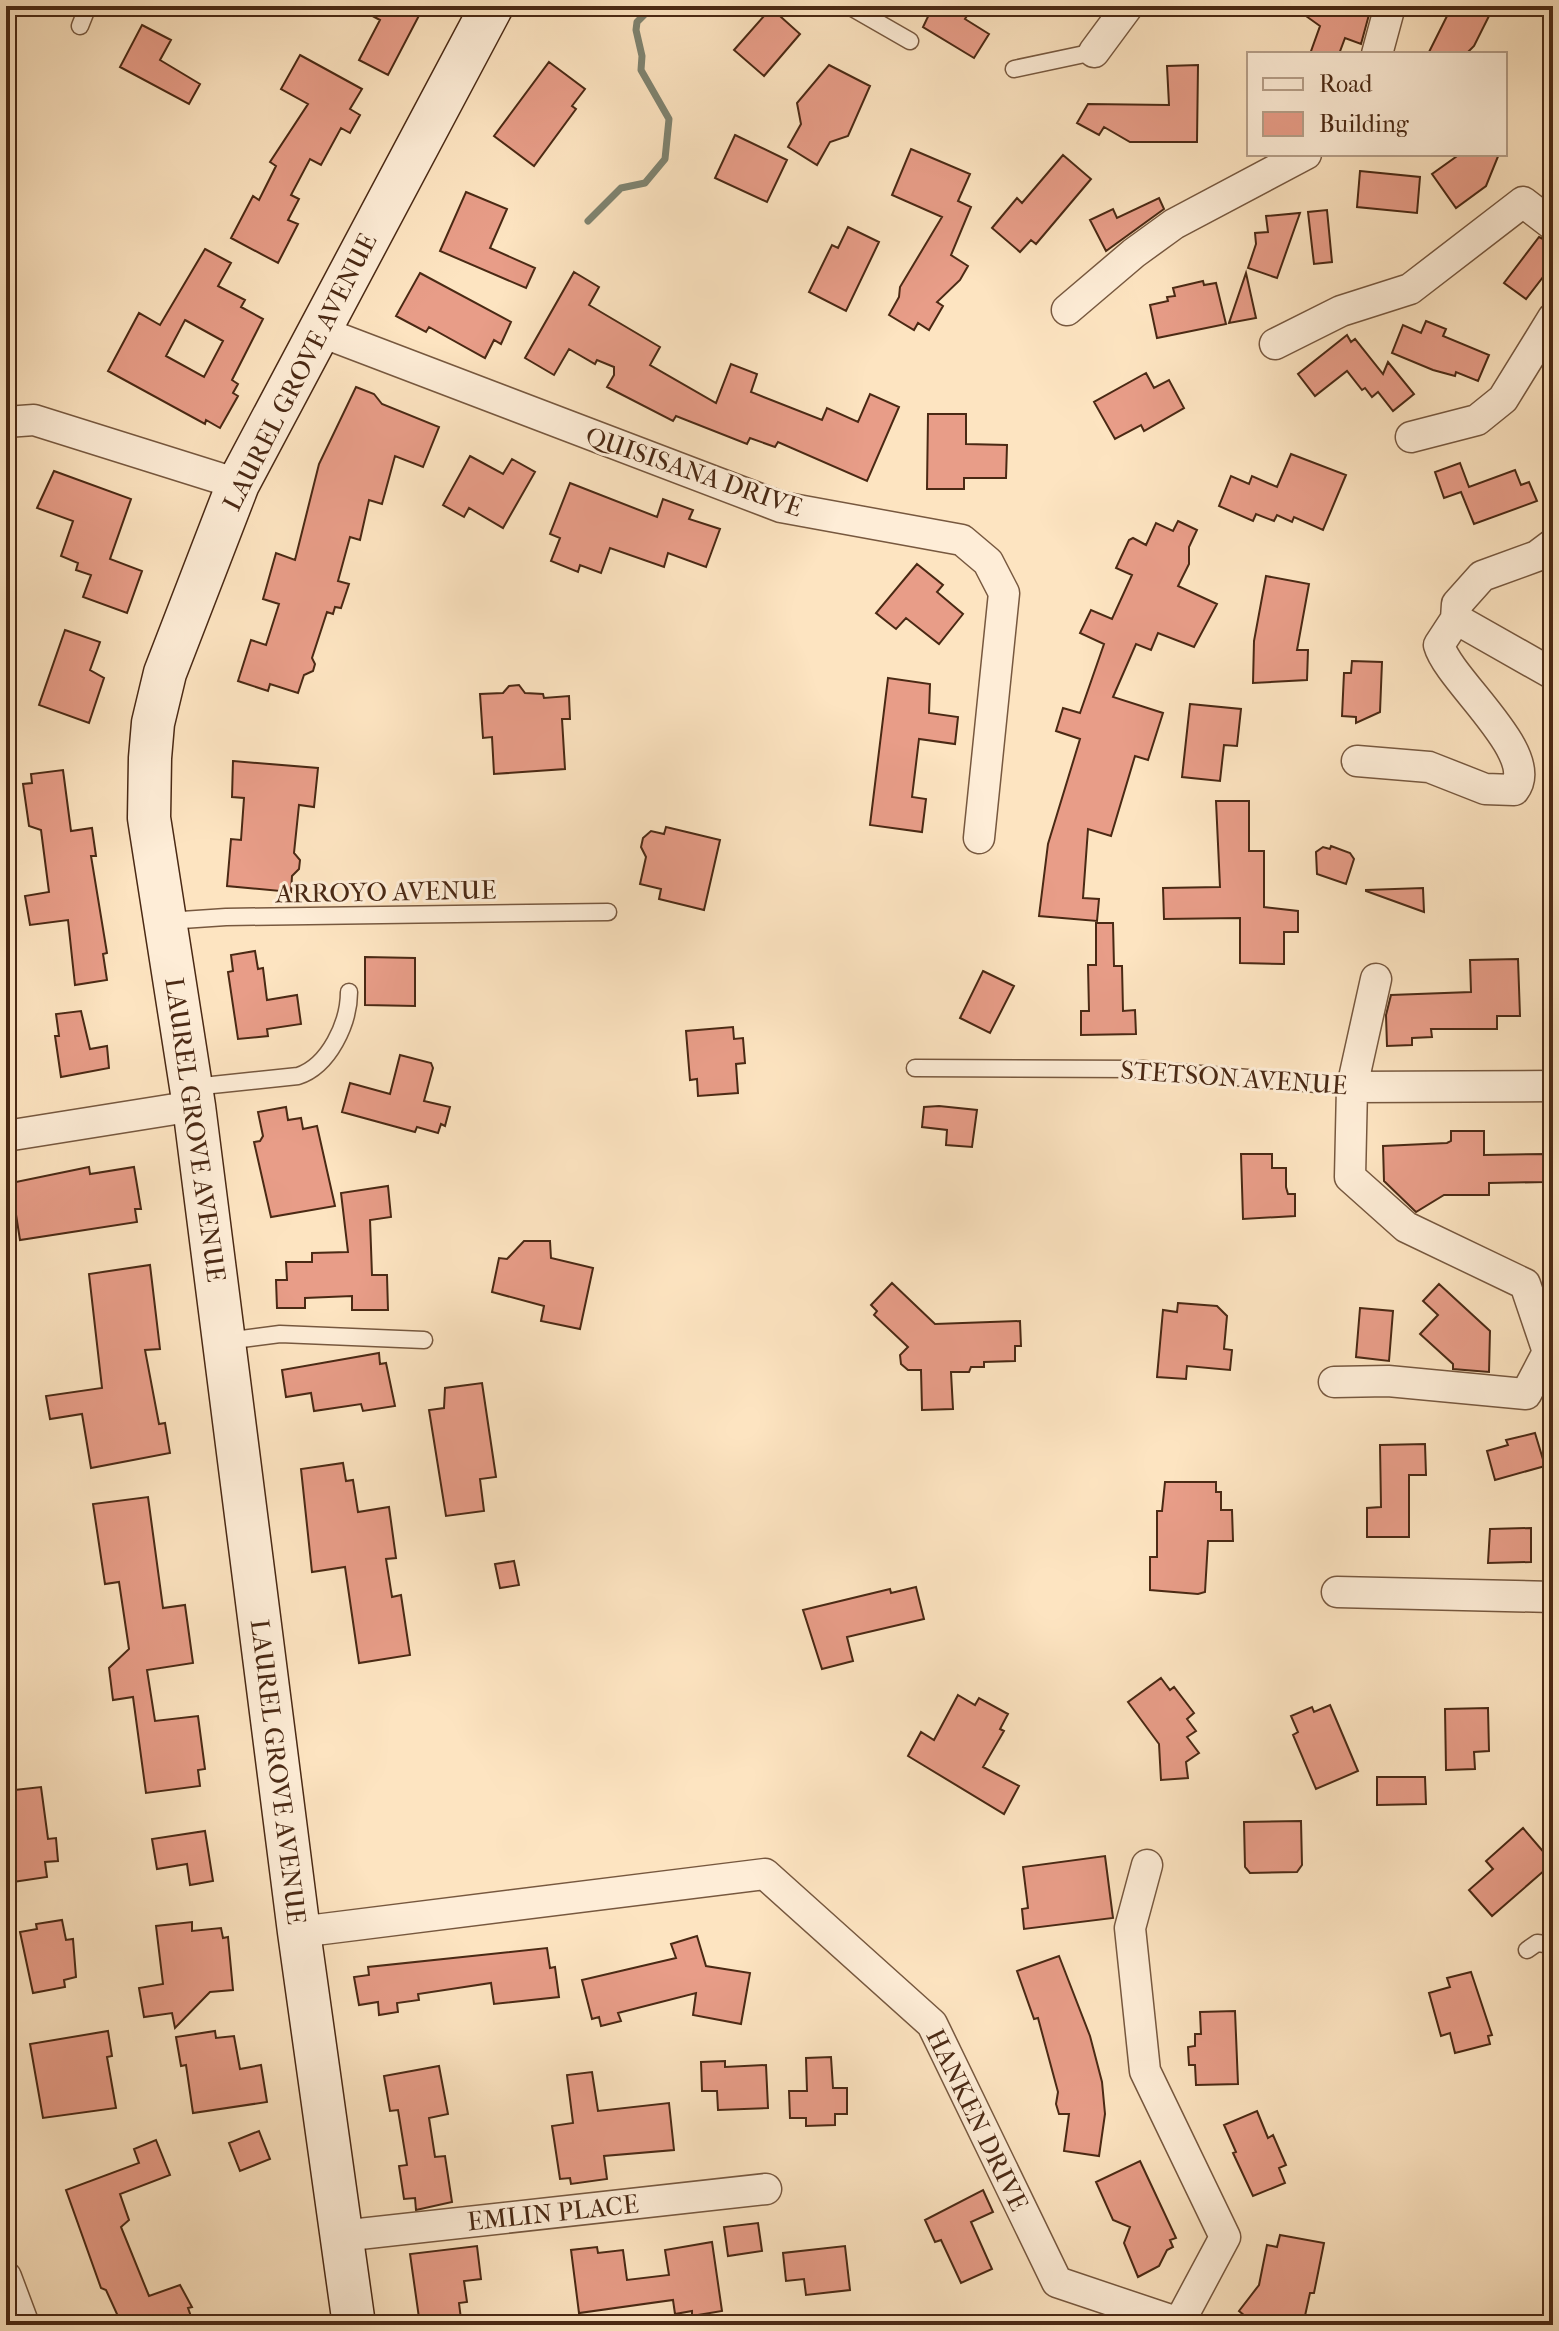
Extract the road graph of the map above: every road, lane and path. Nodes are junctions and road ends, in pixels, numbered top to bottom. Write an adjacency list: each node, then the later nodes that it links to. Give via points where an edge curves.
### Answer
1 (88, 6): 6 (lane)
2 (492, 6): 15 (street, LAUREL GROVE AVENUE)
3 (849, 6): 7 (lane)
4 (1128, 6): 8 (street)
5 (1390, 6): 9 (street)
6 (80, 26)
7 (910, 41)
8 (1094, 52): 10 (lane)
9 (1378, 52)
10 (1014, 69)
11 (1302, 156): 13 (street, via 1174,224)
12 (1553, 225): 16 (street, via 1523,202 1410,289 1341,311)
13 (1067, 310)
14 (1553, 318): 18 (street, via 1503,399 1477,420)
15 (319, 331): 19 (street, LAUREL GROVE AVENUE); 24 (street, QUISISANA DRIVE, via 781,507 962,540 988,562 1004,593)
16 (1275, 344)
17 (6, 422): 19 (street, via 34,420)
18 (1411, 437)
19 (238, 484): 26 (street, LAUREL GROVE AVENUE, via 165,673 153,723 149,818)
20 (1553, 544): 21 (street, via 1537,556 1482,576 1457,604)
21 (1456, 619): 22 (street); 23 (street, via 1442,636 1442,654 1516,757 1521,781 1514,790 1501,792 1429,767)
22 (1553, 674)
23 (1357, 761)
24 (979, 838)
25 (608, 912): 26 (lane, ARROYO AVENUE)
26 (165, 922): 32 (street, LAUREL GROVE AVENUE)
27 (1376, 979): 31 (street)
28 (349, 992): 32 (lane, via 349,1016 315,1070)
29 (915, 1068): 31 (lane, STETSON AVENUE, via 1142,1069)
30 (1553, 1086): 31 (street, STETSON AVENUE)
31 (1352, 1087): 36 (street, via 1350,1177 1406,1227 1525,1284 1548,1352 1526,1394 1388,1381)
32 (193, 1097): 33 (street); 35 (street, LAUREL GROVE AVENUE)
33 (6, 1136)
34 (424, 1340): 35 (lane, via 280,1334)
35 (224, 1341): 40 (street, LAUREL GROVE AVENUE)
36 (1334, 1382)
37 (1337, 1592): 38 (street)
38 (1553, 1597)
39 (1147, 1865): 40 (street, HANKEN DRIVE, via 1130,1928 1145,2071 1225,2237 1179,2323 1057,2282 932,2024 765,1874)
40 (299, 1932): 44 (street, LAUREL GROVE AVENUE)
41 (1553, 1945): 42 (lane, via 1537,1943)
42 (1527, 1950)
43 (766, 2189): 44 (street, EMLIN PLACE)
44 (341, 2236): 47 (street, LAUREL GROVE AVENUE)
45 (6, 2277): 46 (street)
46 (24, 2325)
47 (354, 2325)

